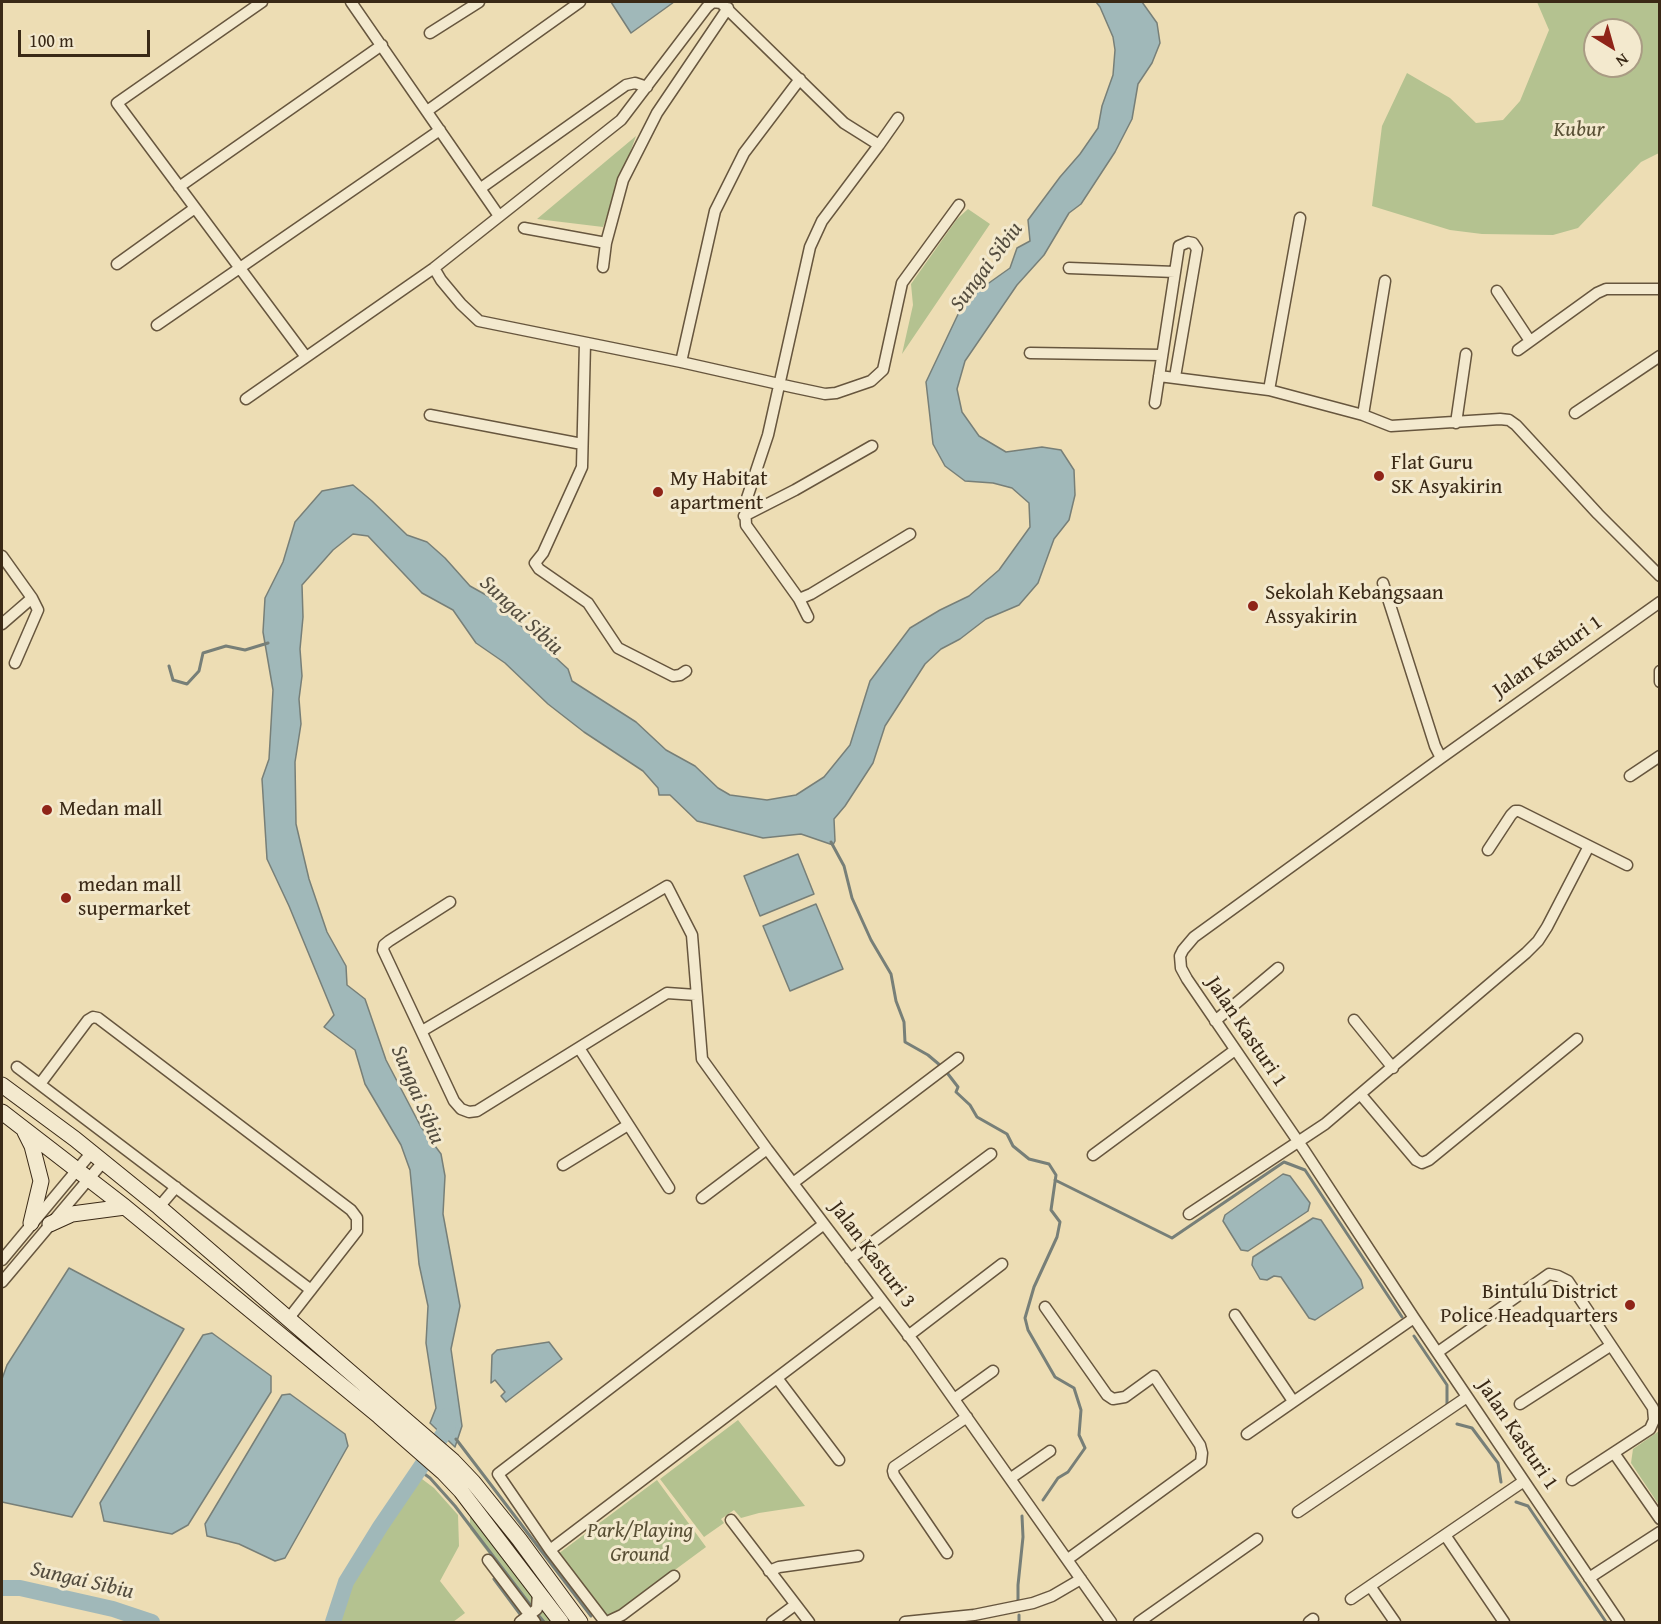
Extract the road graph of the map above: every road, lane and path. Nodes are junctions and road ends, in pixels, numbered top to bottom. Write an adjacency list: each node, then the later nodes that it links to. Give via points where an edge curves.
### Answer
1 (262, 2): 14 (street, via 117,103)
2 (352, 2): 7 (street)
3 (479, 2): 6 (street)
4 (580, 2): 10 (street)
5 (728, 8): 8 (street); 9 (street, via 713,2 707,7); 21 (street, via 657,112 623,180)
6 (430, 33)
7 (382, 45): 10 (street); 14 (street)
8 (800, 79): 13 (street, via 844,123); 40 (street, via 744,153 714,211)
9 (647, 87): 15 (street, via 626,85); 18 (street, via 621,120)
10 (427, 111): 12 (street)
11 (898, 118): 13 (street)
12 (440, 130): 15 (street); 24 (street)
13 (879, 145): 43 (street, via 822,221 810,248)
14 (179, 187): 17 (street)
15 (481, 188): 18 (street)
16 (959, 205): 43 (street, via 902,283 879,375 836,393)
17 (195, 208): 22 (street); 24 (street)
18 (500, 216): 25 (street)
19 (1300, 218): 44 (street)
20 (524, 228): 21 (street)
21 (606, 243): 23 (street)
22 (117, 264)
23 (603, 267)
24 (240, 268): 31 (street); 39 (street)
25 (434, 268): 33 (street, via 460,304 479,321); 39 (street)
26 (1069, 268): 27 (street)
27 (1175, 272): 37 (street); 42 (street, via 1179,246 1193,243 1197,249)
28 (1385, 281): 49 (street)
29 (1659, 289): 32 (street, via 1606,289)
30 (1497, 291): 32 (street)
31 (157, 325)
32 (1530, 341): 34 (street)
33 (585, 344): 40 (street); 51 (street)
34 (1518, 351)
35 (1030, 353): 37 (street)
36 (1466, 354): 50 (street)
37 (1162, 355): 41 (street)
38 (1659, 356): 47 (street)
39 (306, 357): 45 (street)
40 (681, 362): 43 (street)
41 (1159, 376): 42 (street); 46 (street)
42 (1175, 377): 44 (street)
43 (781, 385): 53 (street)
44 (1269, 390): 49 (street)
45 (246, 399)
46 (1155, 403)
47 (1575, 413)
48 (430, 415): 51 (street)
49 (1363, 415): 50 (street, via 1397,426)
50 (1456, 423): 56 (street, via 1500,419 1516,425)
51 (582, 444): 64 (street, via 582,467 543,554 535,563 588,603 618,648 673,676)
52 (872, 446): 53 (street)
53 (744, 516): 59 (street, via 746,525)
54 (910, 534): 59 (street)
55 (2, 556): 58 (street)
56 (1659, 576)
57 (1383, 583): 68 (street)
58 (32, 598): 62 (street); 63 (street, via 38,610)
59 (799, 599): 61 (street)
60 (1659, 602): 68 (street, Jalan Kasturi 1)
61 (808, 617)
62 (2, 624)
63 (15, 663)
64 (686, 671)
65 (1659, 671): 66 (street)
66 (1659, 682)
67 (1659, 756): 69 (street)
68 (1441, 758): 77 (street, Jalan Kasturi 1, via 1188,943 1180,956 1181,968)
69 (1630, 776)
70 (1589, 846): 71 (street, via 1515,811); 72 (street); 84 (street, via 1538,941)
71 (1488, 850)
72 (1627, 865)
73 (450, 902): 78 (street, via 384,945)
74 (1278, 968): 77 (street)
75 (696, 995): 78 (street, Jalan Kasturi 3, via 692,935 667,886); 80 (street, via 667,993); 92 (street, Jalan Kasturi 3, via 700,1056)
76 (1354, 1020): 84 (street)
77 (1215, 1021): 81 (street, Jalan Kasturi 1)
78 (422, 1031): 80 (street, via 454,1101 469,1112)
79 (1577, 1039): 87 (street, via 1422,1163)
80 (579, 1048): 89 (street)
81 (1235, 1050): 91 (street, Jalan Kasturi 1); 94 (street)
82 (958, 1058): 98 (street)
83 (17, 1067): 85 (street)
84 (1393, 1068): 87 (street)
85 (40, 1084): 99 (street); 112 (street, via 88,1020 98,1018 351,1210 357,1218 357,1231)
86 (2, 1085): 95 (street)
87 (1361, 1095): 91 (street)
88 (2, 1112): 90 (street)
89 (628, 1125): 96 (street); 100 (street)
90 (22, 1128): 97 (street); 105 (street, via 33,1146 41,1181)
91 (1298, 1142): 104 (street); 117 (street, Jalan Kasturi 1)
92 (767, 1149): 98 (street, Jalan Kasturi 3); 101 (street)
93 (991, 1155): 108 (street)
94 (1093, 1155)
95 (98, 1157): 97 (street); 103 (street)
96 (563, 1165)
97 (82, 1174): 102 (street); 105 (street); 106 (street)
98 (793, 1183): 107 (street, Jalan Kasturi 3)
99 (176, 1187): 103 (street); 112 (street)
100 (669, 1188)
101 (702, 1198)
102 (125, 1207): 106 (street, via 72,1214); 127 (street)
103 (159, 1207): 116 (street)
104 (1189, 1214)
105 (31, 1223): 109 (street)
106 (50, 1224): 111 (street)
107 (824, 1224): 108 (street, Jalan Kasturi 3); 143 (street, via 500,1472 498,1477)
108 (850, 1259): 113 (street, Jalan Kasturi 3)
109 (2, 1260)
110 (1002, 1264): 118 (street)
111 (2, 1282)
112 (311, 1290): 116 (street)
113 (881, 1299): 118 (street, Jalan Kasturi 3); 122 (street)
114 (1045, 1307): 146 (street, via 1113,1399 1125,1397 1154,1376 1202,1453 1201,1462)
115 (1235, 1315): 125 (street)
116 (289, 1318): 127 (street)
117 (1414, 1318): 120 (street, Jalan Kasturi 1); 125 (street)
118 (908, 1336): 124 (street, Jalan Kasturi 3)
119 (1610, 1346): 120 (street, via 1568,1281 1549,1274); 126 (street); 131 (street, via 1653,1408 1654,1420 1650,1429)
120 (1438, 1352): 123 (street, Jalan Kasturi 1)
121 (993, 1371): 124 (street)
122 (777, 1378): 132 (street); 143 (street)
123 (1467, 1397): 135 (street, Jalan Kasturi 1); 137 (street)
124 (954, 1400): 128 (street, Jalan Kasturi 3)
125 (1293, 1401): 129 (street)
126 (1520, 1404)
127 (384, 1411): 136 (street, via 443,1472)
128 (967, 1417): 133 (street, Jalan Kasturi 3); 144 (street, via 893,1471)
129 (1247, 1434)
130 (1050, 1451): 133 (street)
131 (1614, 1453): 134 (street); 138 (street)
132 (839, 1460)
133 (1011, 1478): 146 (street, Jalan Kasturi 3)
134 (1572, 1480)
135 (1524, 1481): 141 (street); 150 (street, Jalan Kasturi 1)
136 (467, 1486): 153 (street); 159 (street, via 519,1539)
137 (1298, 1512)
138 (1659, 1519)
139 (730, 1520): 148 (street)
140 (1659, 1532): 150 (street)
141 (1445, 1535): 152 (street); 167 (street)
142 (1257, 1539): 165 (street)
143 (550, 1550): 160 (street)
144 (946, 1553)
145 (858, 1556): 148 (street)
146 (1068, 1559): 151 (street, Jalan Kasturi 3)
147 (488, 1560): 157 (street)
148 (769, 1571): 155 (street)
149 (674, 1576): 160 (street, via 622,1616)
150 (1589, 1578): 168 (street, Jalan Kasturi 1)
151 (1081, 1579): 156 (street, via 1034,1604); 164 (street, Jalan Kasturi 3)
152 (1370, 1586): 154 (street); 166 (street)
153 (538, 1591): 157 (street, via 537,1609); 158 (street)
154 (1351, 1599)
155 (795, 1605): 161 (street); 162 (street)
156 (971, 1619): 163 (street)
157 (528, 1620)
158 (561, 1623)
159 (580, 1623)
160 (606, 1623)
161 (772, 1623)
162 (808, 1623)
163 (905, 1623)
164 (1112, 1623)
165 (1139, 1623)
166 (1395, 1623)
167 (1504, 1623)
168 (1619, 1623)

